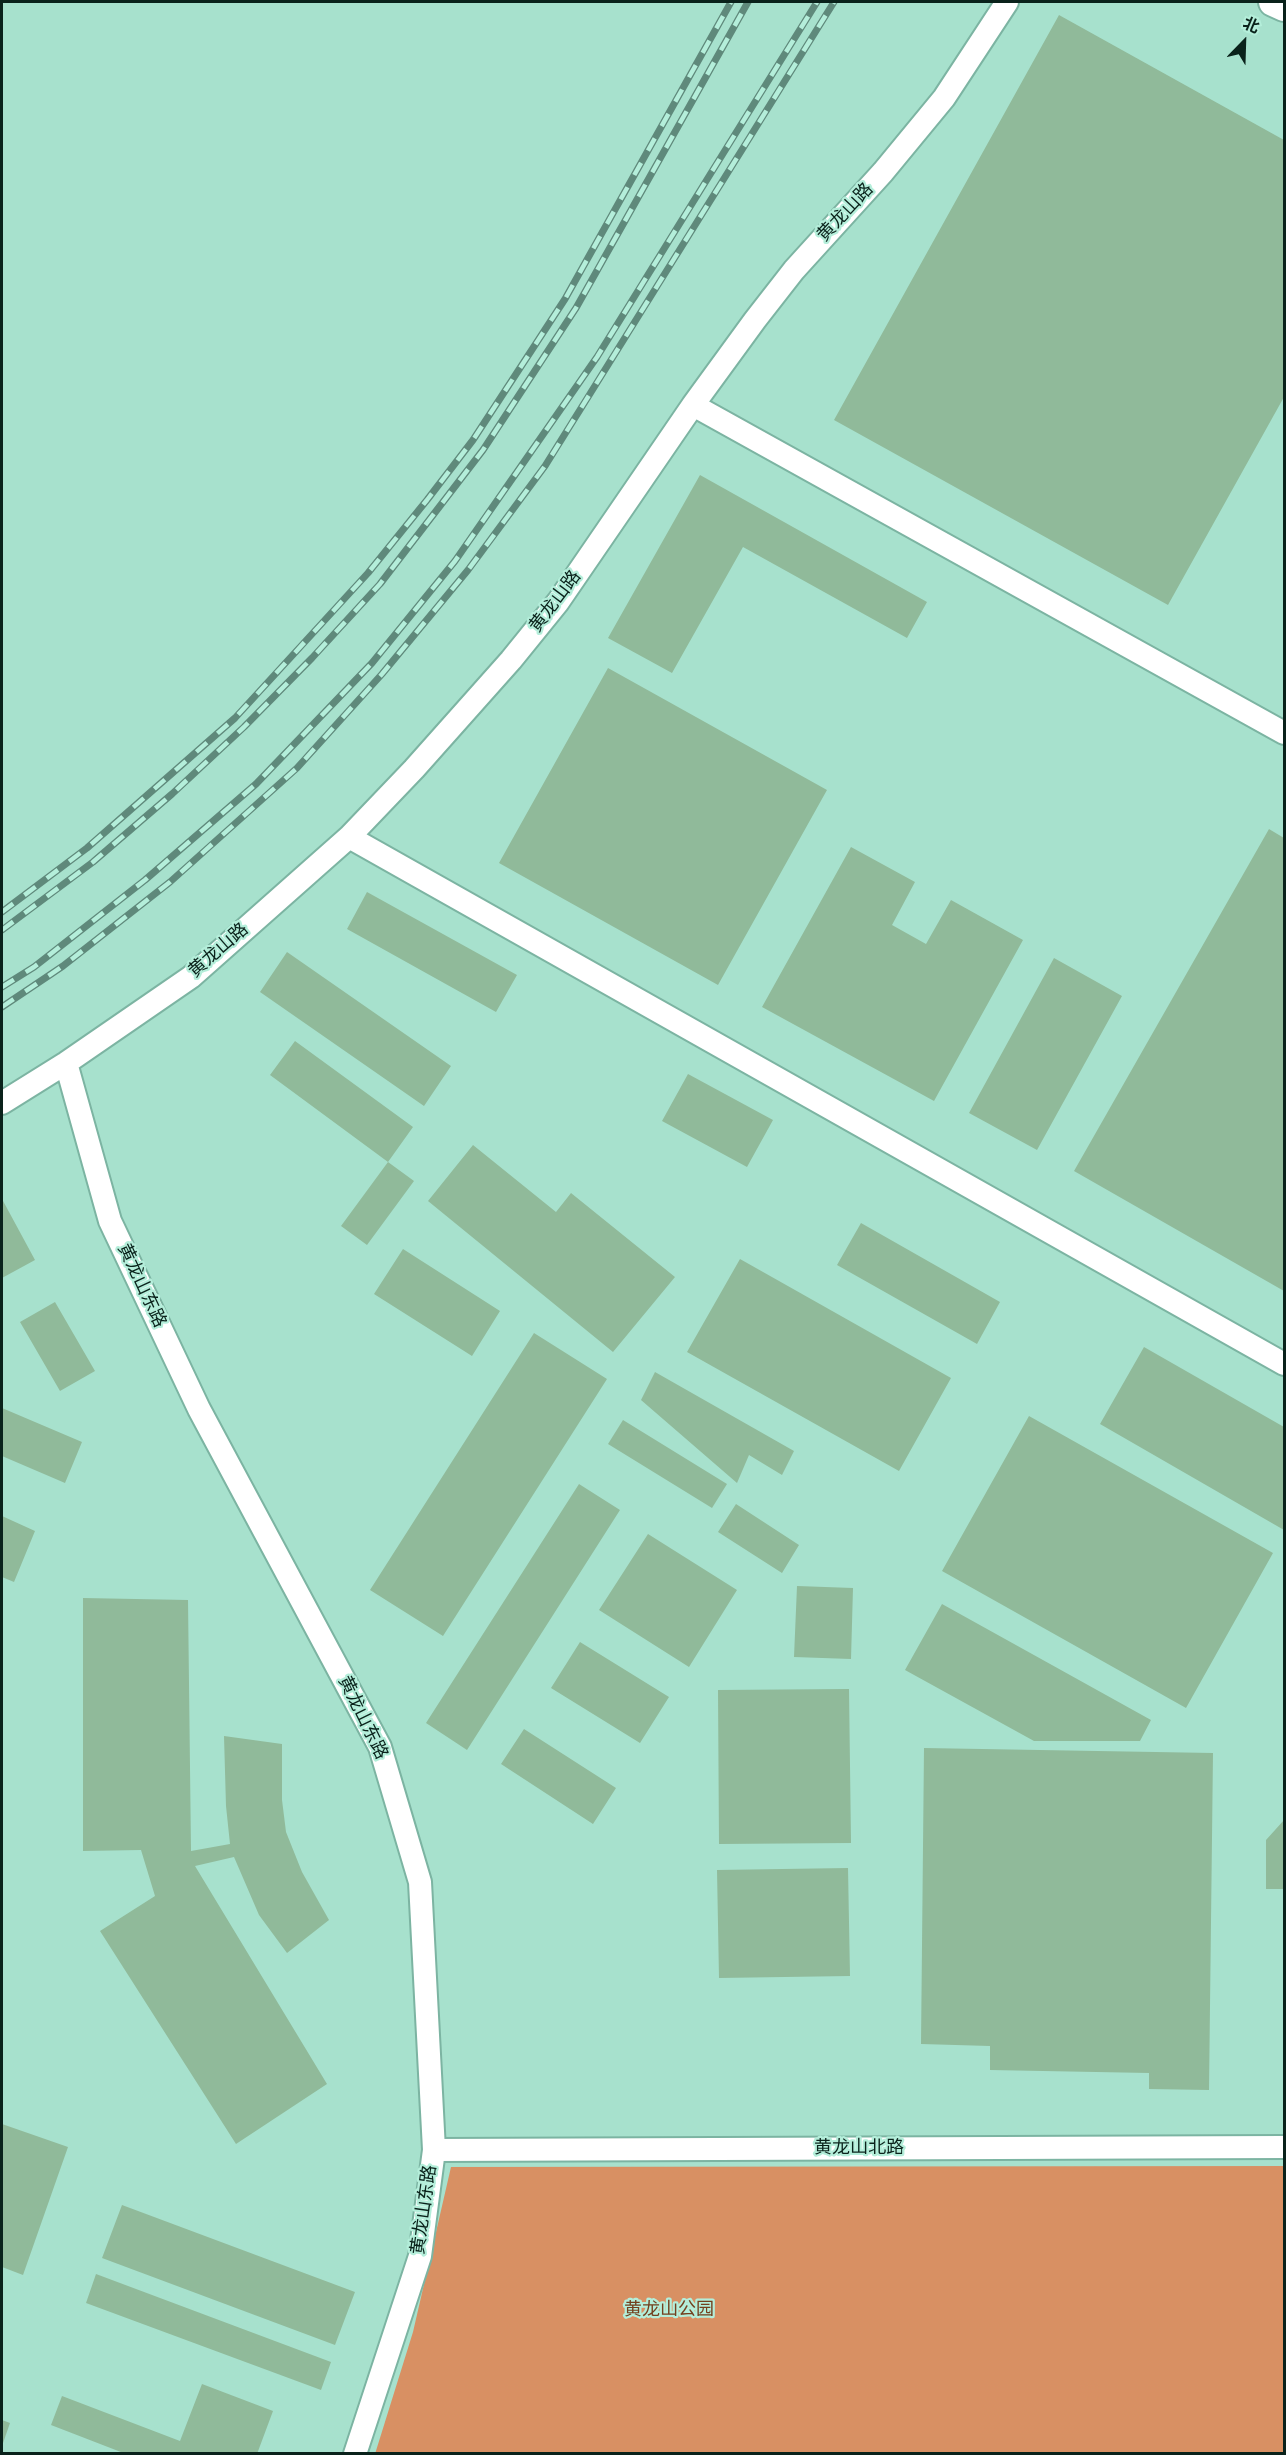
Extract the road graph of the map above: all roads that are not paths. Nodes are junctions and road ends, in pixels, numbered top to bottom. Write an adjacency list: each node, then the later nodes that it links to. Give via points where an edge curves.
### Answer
1 (1007, 2): 4 (street, 黄龙山路, via 944,98 794,270)
2 (1273, 2): 3 (main road)
3 (1284, 7)
4 (693, 405): 5 (street); 6 (street, 黄龙山路, via 558,602 511,660)
5 (1284, 733)
6 (349, 837): 7 (street, 黄龙山路, via 191,977); 9 (street)
7 (66, 1063): 8 (street, 黄龙山路); 11 (street, 黄龙山东路, via 110,1221 199,1409 380,1747 420,1882)
8 (2, 1103)
9 (1284, 1364)
10 (1284, 2147): 11 (street, 黄龙山北路)
11 (434, 2150): 12 (street, 黄龙山东路, via 420,2256)
12 (355, 2454)

